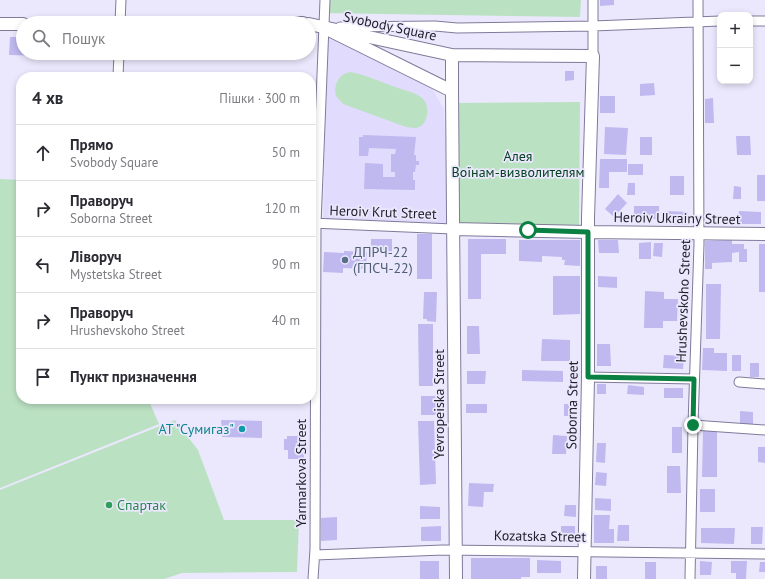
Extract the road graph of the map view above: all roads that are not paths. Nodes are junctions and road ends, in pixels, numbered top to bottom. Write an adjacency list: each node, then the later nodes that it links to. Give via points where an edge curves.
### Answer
1 (120, 0): 5 (street)
2 (325, 0): 14 (street, Svobody Square)
3 (593, 0): 13 (street)
4 (698, 0): 8 (street, Hrushevskoho Street)
5 (120, 16)
6 (753, 21): 7 (street)
7 (765, 21)
8 (697, 22): 9 (street); 13 (street); 24 (street, Hrushevskoho Street)
9 (717, 22)
10 (0, 24): 11 (street)
11 (16, 24)
12 (316, 26): 14 (street)
13 (593, 26): 14 (street); 16 (street)
14 (325, 28): 15 (street, Svobody Square); 19 (street); 20 (street, Yarmarkova Street)
15 (452, 55): 16 (street, Svobody Square); 19 (street, Svobody Square)
16 (593, 56): 23 (street)
17 (119, 60): 18 (street)
18 (118, 72)
19 (452, 91): 22 (street, Svobody Square)
20 (316, 188)
21 (316, 223): 22 (street, Heroiv Krut Street)
22 (453, 229): 23 (street); 33 (street, Yevropeiska Street)
23 (588, 232): 24 (street, Heroiv Ukrainy Street); 26 (street, Soborna Street)
24 (699, 234): 25 (street, Heroiv Ukrainy Street); 27 (street, Hrushevskoho Street)
25 (765, 234)
26 (588, 377): 27 (street); 34 (street, Soborna Street)
27 (694, 379): 31 (street, Hrushevskoho Street)
28 (739, 382): 29 (street)
29 (765, 384)
30 (315, 404): 37 (street, Yarmarkova Street)
31 (693, 425): 32 (street); 35 (street, Hrushevskoho Street)
32 (765, 430)
33 (455, 550): 34 (street, Kozatska Street); 37 (street, Kozatska Street); 39 (street, Yevropeiska Street)
34 (585, 551): 35 (street, Kozatska Street); 40 (street, Soborna Street)
35 (690, 552): 36 (street, Kozatska Street); 41 (street, Hrushevskoho Street)
36 (765, 554)
37 (315, 555): 38 (street, Yarmarkova Street)
38 (312, 579)
39 (456, 579)
40 (584, 579)
41 (690, 579)

